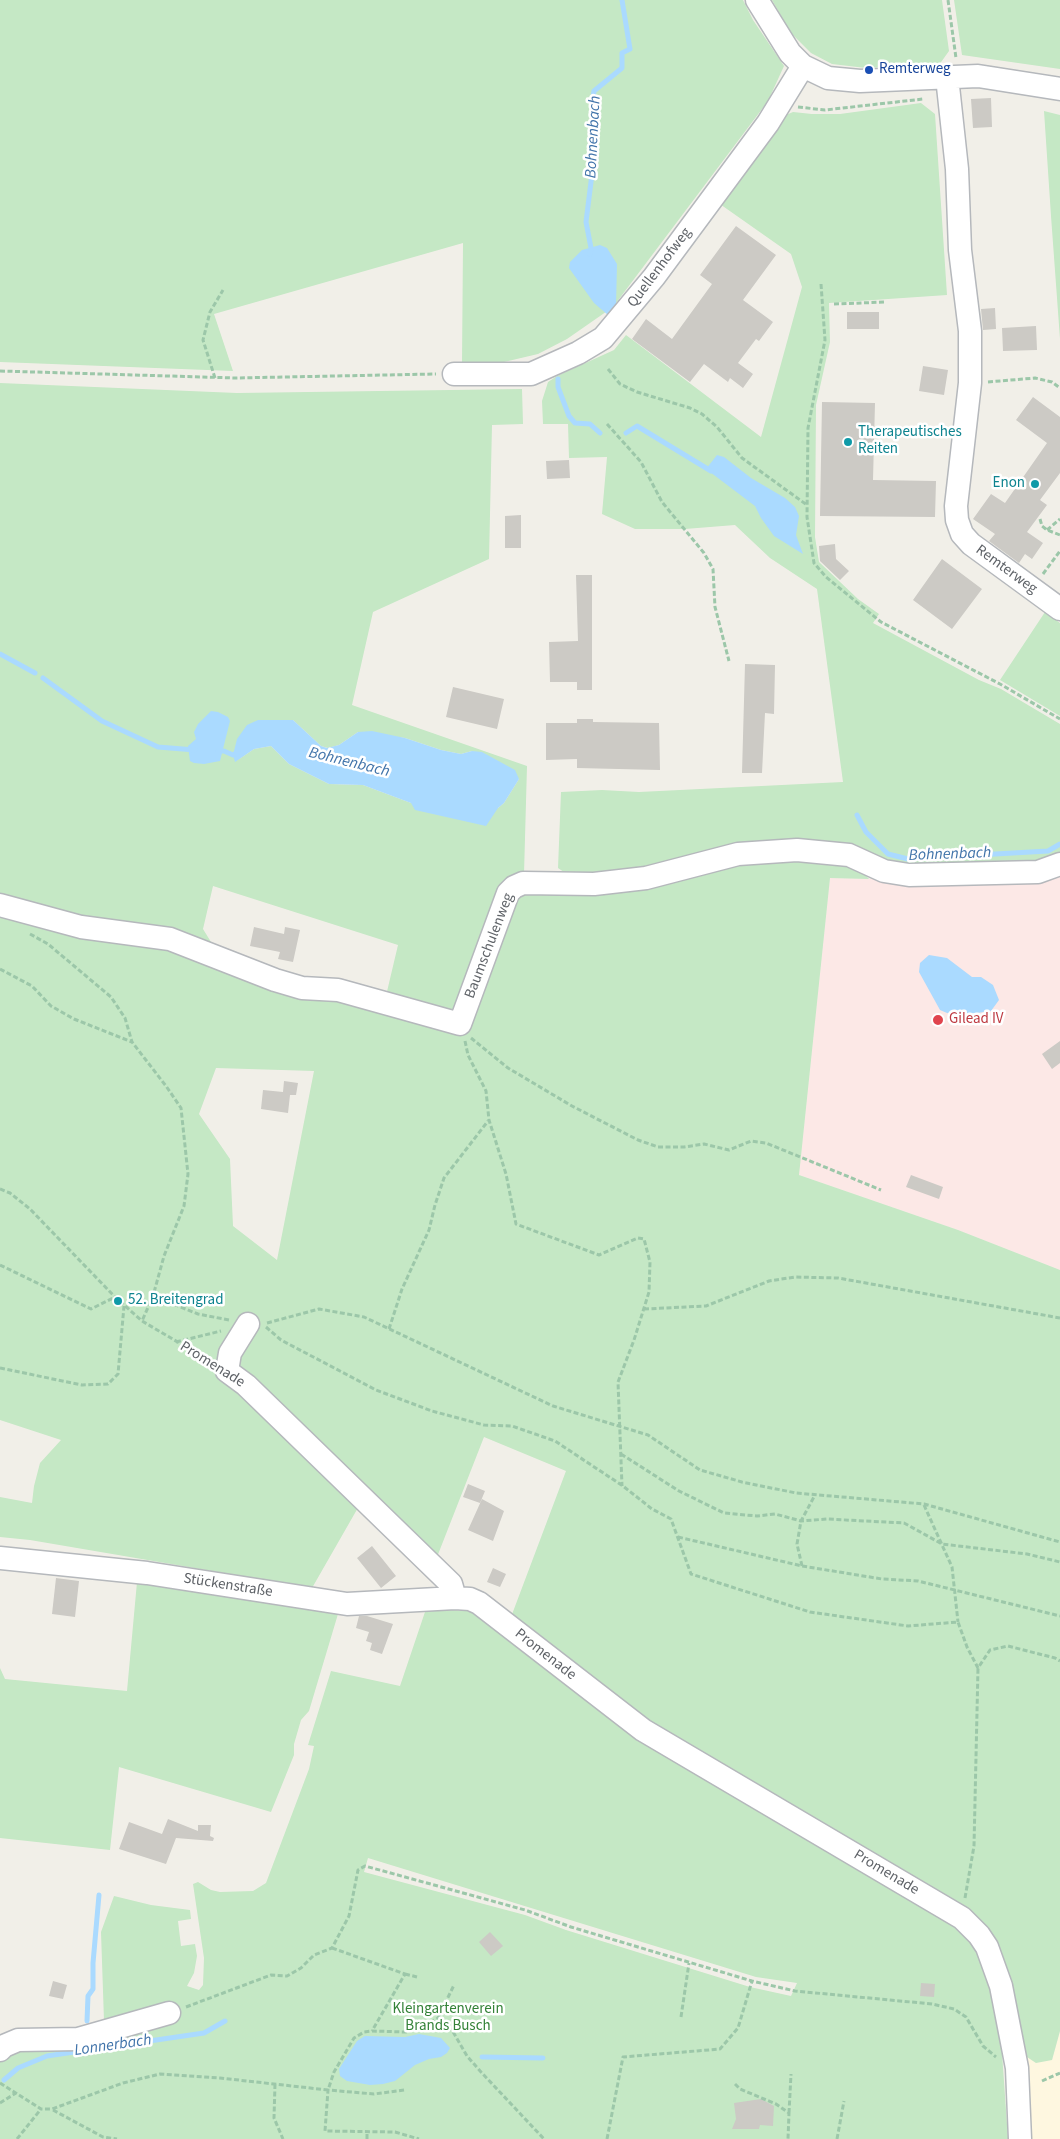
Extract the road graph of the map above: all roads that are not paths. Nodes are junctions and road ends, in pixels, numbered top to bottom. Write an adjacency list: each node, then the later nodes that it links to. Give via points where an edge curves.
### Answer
1 (757, 0): 2 (street, via 784,44)
2 (803, 66): 3 (street, via 828,78); 5 (street, Quellenhofweg, via 654,277 603,338 531,374)
3 (948, 85): 4 (street, via 978,76); 6 (street, Remterweg, via 957,169 960,250 970,331 970,383 956,506 959,527 971,544)
4 (1060, 89)
5 (454, 374)
6 (1060, 609)
7 (1060, 864): 8 (street, Baumschulenweg, via 1038,872 909,875 884,870 849,855 797,850 738,854 637,879 594,884 523,883 508,893 460,1024 338,990 302,988 170,939 81,927)
8 (0, 905)
9 (255, 1324): 11 (street, Promenade, via 230,1352 227,1370 451,1584)
10 (0, 1558): 11 (street, Stückenstraße, via 147,1573 347,1604)
11 (455, 1598): 14 (street, Promenade, via 479,1603 643,1730 962,1918 979,1935 1001,1986 1016,2068)
12 (169, 2013): 13 (street, via 78,2039 18,2040)
13 (0, 2050)
14 (1020, 2139)

